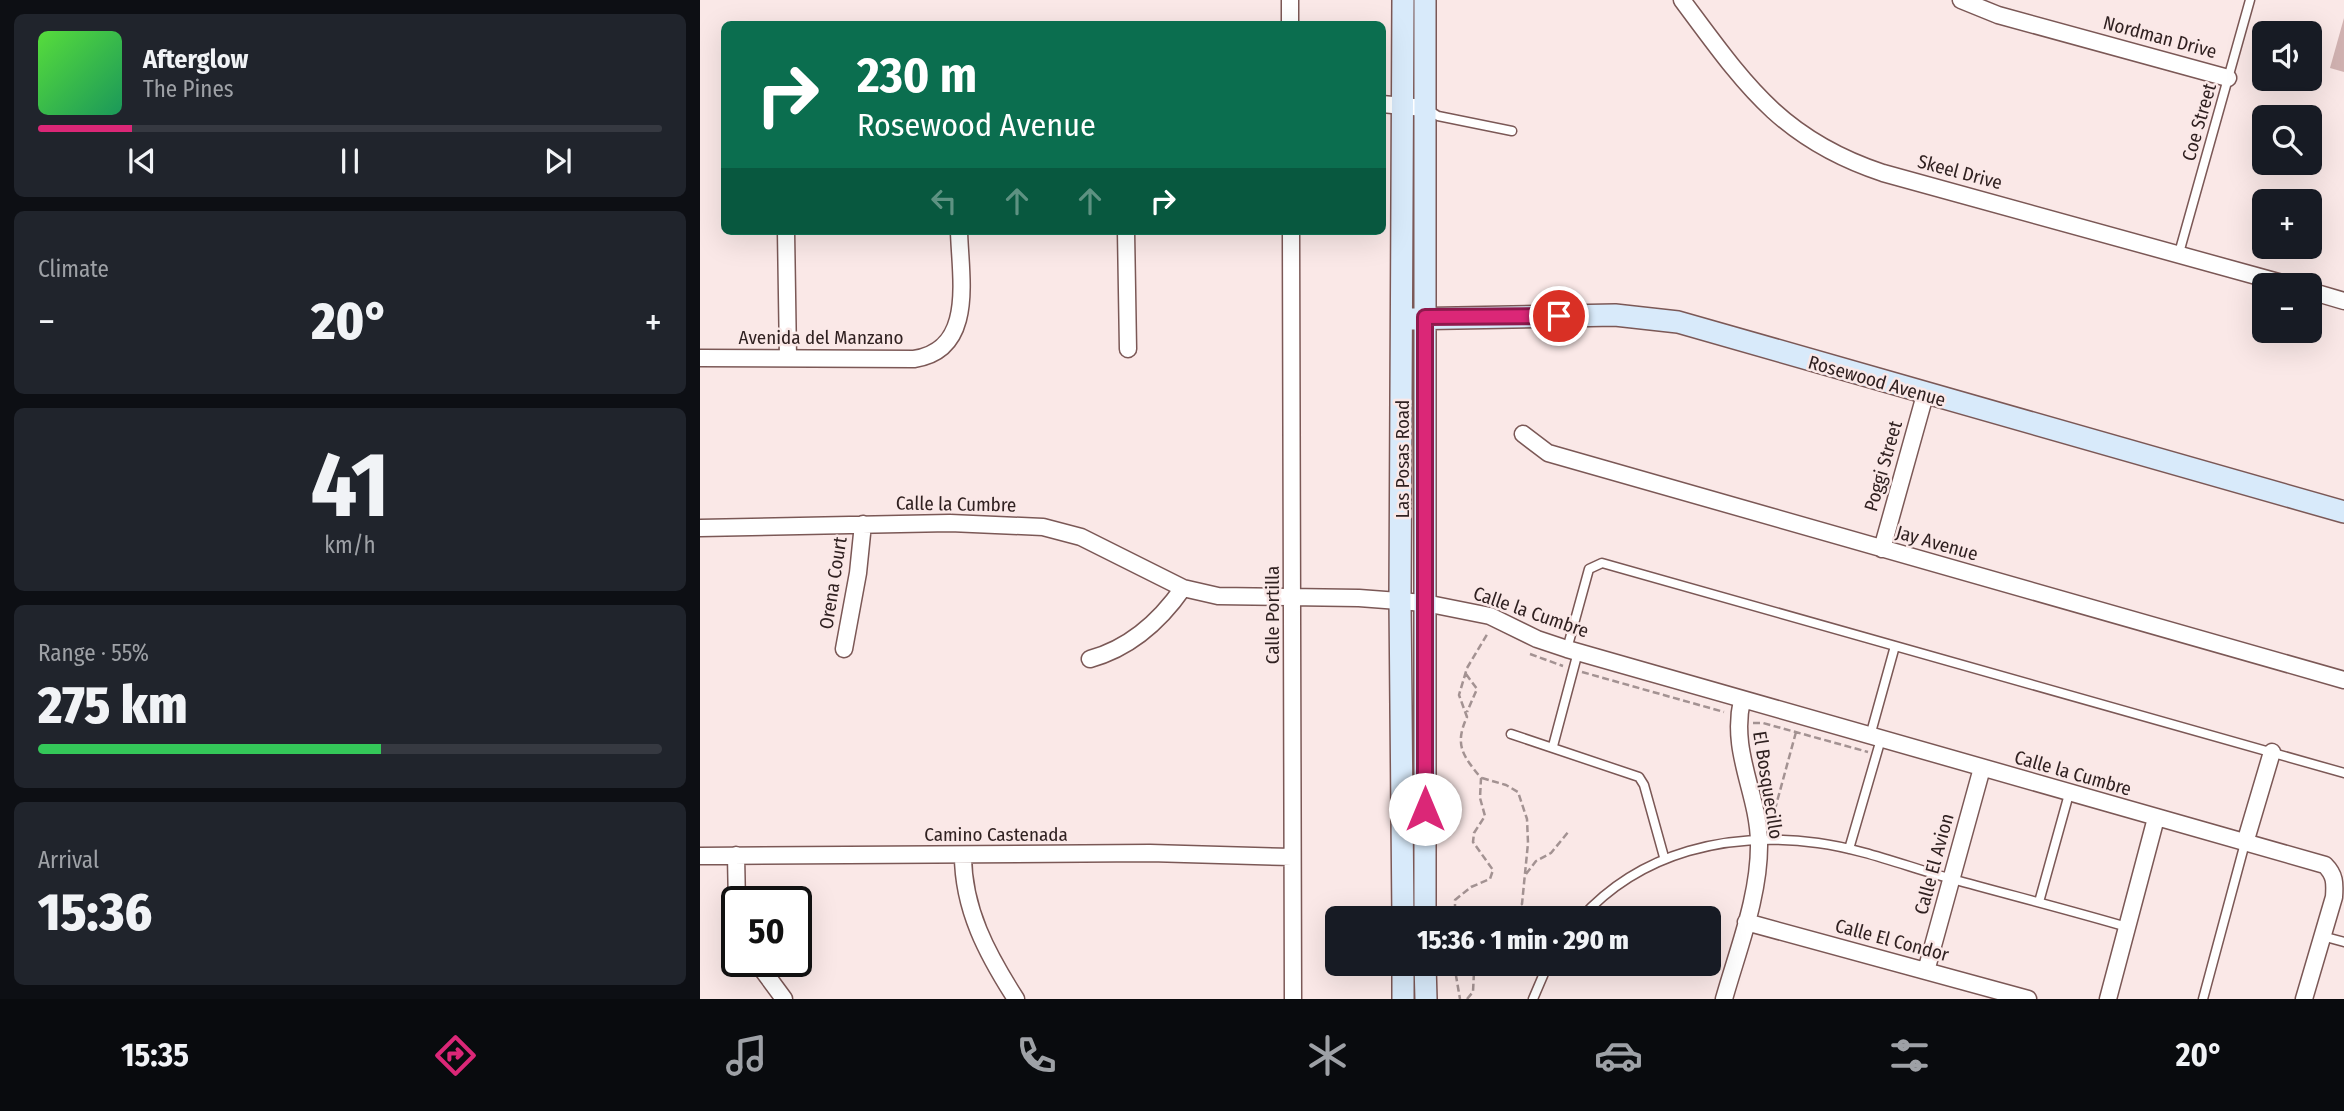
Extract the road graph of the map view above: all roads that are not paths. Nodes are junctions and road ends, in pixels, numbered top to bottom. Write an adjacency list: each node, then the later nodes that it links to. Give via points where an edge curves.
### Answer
1 (1290, 0): 7 (street)
2 (1404, 0): 9 (main road, Las Posas Road)
3 (1425, 0): 9 (main road, Las Posas Road)
4 (1682, 0): 15 (street, Skeel Drive, via 1754,94 1780,120 1828,151 1883,173)
5 (1961, 0): 8 (street, Nordman Drive, via 1998,15)
6 (2250, 0): 8 (lane, Coe Street)
7 (1290, 21)
8 (2228, 78): 15 (lane, Coe Street)
9 (1403, 106): 10 (lane); 19 (main road, Las Posas Road); 20 (main road, Las Posas Road)
10 (1512, 131)
11 (786, 235): 23 (street)
12 (959, 235): 23 (street, Avenida del Manzano, via 961,313 952,337 938,351 914,359)
13 (1126, 235): 21 (street)
14 (1291, 235): 31 (street, Calle Portilla)
15 (2179, 253): 16 (street, Skeel Drive)
16 (2252, 274)
17 (2322, 295): 18 (street)
18 (2344, 301)
19 (1425, 317): 20 (main road, Rosewood Avenue); 24 (main road, Rosewood Avenue, via 1615,315 1678,322); 33 (main road, Las Posas Road)
20 (1402, 319): 32 (main road, Las Posas Road)
21 (1128, 348)
22 (700, 358): 23 (street, Avenida del Manzano)
23 (788, 358)
24 (1926, 395): 26 (main road, Rosewood Avenue); 29 (street, Poggi Street)
25 (1523, 434): 29 (street, Jay Avenue, via 1548,453)
26 (2344, 512)
27 (863, 524): 28 (street, Calle la Cumbre); 30 (street, Calle la Cumbre, via 1009,524 1053,529 1081,537); 35 (street, Orena Court)
28 (700, 528)
29 (1882, 549): 38 (street, Jay Avenue)
30 (1183, 588): 31 (street, Calle la Cumbre, via 1217,596); 37 (street, via 1150,627 1110,653)
31 (1293, 598): 32 (street, Calle la Cumbre); 54 (street, Calle Portilla)
32 (1400, 600): 33 (street, Calle la Cumbre); 59 (main road, Las Posas Road)
33 (1425, 603): 36 (street, Calle la Cumbre, via 1490,616); 60 (main road, Las Posas Road)
34 (1895, 646): 36 (lane, via 1602,562 1589,569); 41 (lane); 43 (lane)
35 (844, 649)
36 (1572, 650): 39 (street, Calle la Cumbre); 42 (lane)
37 (1090, 659)
38 (2344, 680)
39 (1742, 701): 41 (street, Calle la Cumbre); 48 (street, El Bosquecillo, via 1737,736)
40 (1511, 734): 42 (lane)
41 (1875, 737): 44 (street, Calle la Cumbre); 50 (lane)
42 (1553, 746): 55 (lane, via 1639,777)
43 (2272, 752): 45 (lane); 49 (street)
44 (1982, 768): 46 (street, Calle la Cumbre); 56 (street, Calle El Avion)
45 (2344, 773)
46 (2069, 794): 47 (street, Calle la Cumbre); 58 (lane)
47 (2157, 818): 49 (street, Calle la Cumbre); 63 (street)
48 (1765, 842): 50 (lane); 55 (lane, via 1714,845); 62 (street, El Bosquecillo)
49 (2245, 843): 64 (street, Calle la Cumbre, via 2314,861 2332,872 2334,897); 80 (lane)
50 (1849, 849): 56 (lane)
51 (736, 855): 52 (street, Camino Castenada); 53 (street, Camino Castenada); 57 (street)
52 (963, 855): 54 (street, Camino Castenada); 72 (street, via 974,921)
53 (700, 856)
54 (1292, 857): 73 (street, Calle Portilla)
55 (1664, 857): 61 (lane, via 1617,883)
56 (1952, 879): 58 (lane); 66 (street, Calle El Avion)
57 (737, 886)
58 (2039, 902): 63 (lane)
59 (1403, 906)
60 (1425, 906)
61 (1593, 906)
62 (1746, 922): 66 (street, Calle El Condor); 77 (street, El Bosquecillo)
63 (2127, 927): 79 (street)
64 (2322, 936): 65 (lane); 81 (street)
65 (2344, 942)
66 (1926, 971): 78 (street, Calle El Condor)
67 (1403, 976): 74 (main road)
68 (1426, 976): 75 (main road)
69 (1543, 976): 76 (lane)
70 (768, 977): 71 (street)
71 (784, 999)
72 (1016, 999)
73 (1293, 999)
74 (1403, 999)
75 (1426, 999)
76 (1533, 999)
77 (1724, 999)
78 (2028, 999)
79 (2108, 999)
80 (2203, 999)
81 (2304, 999)

